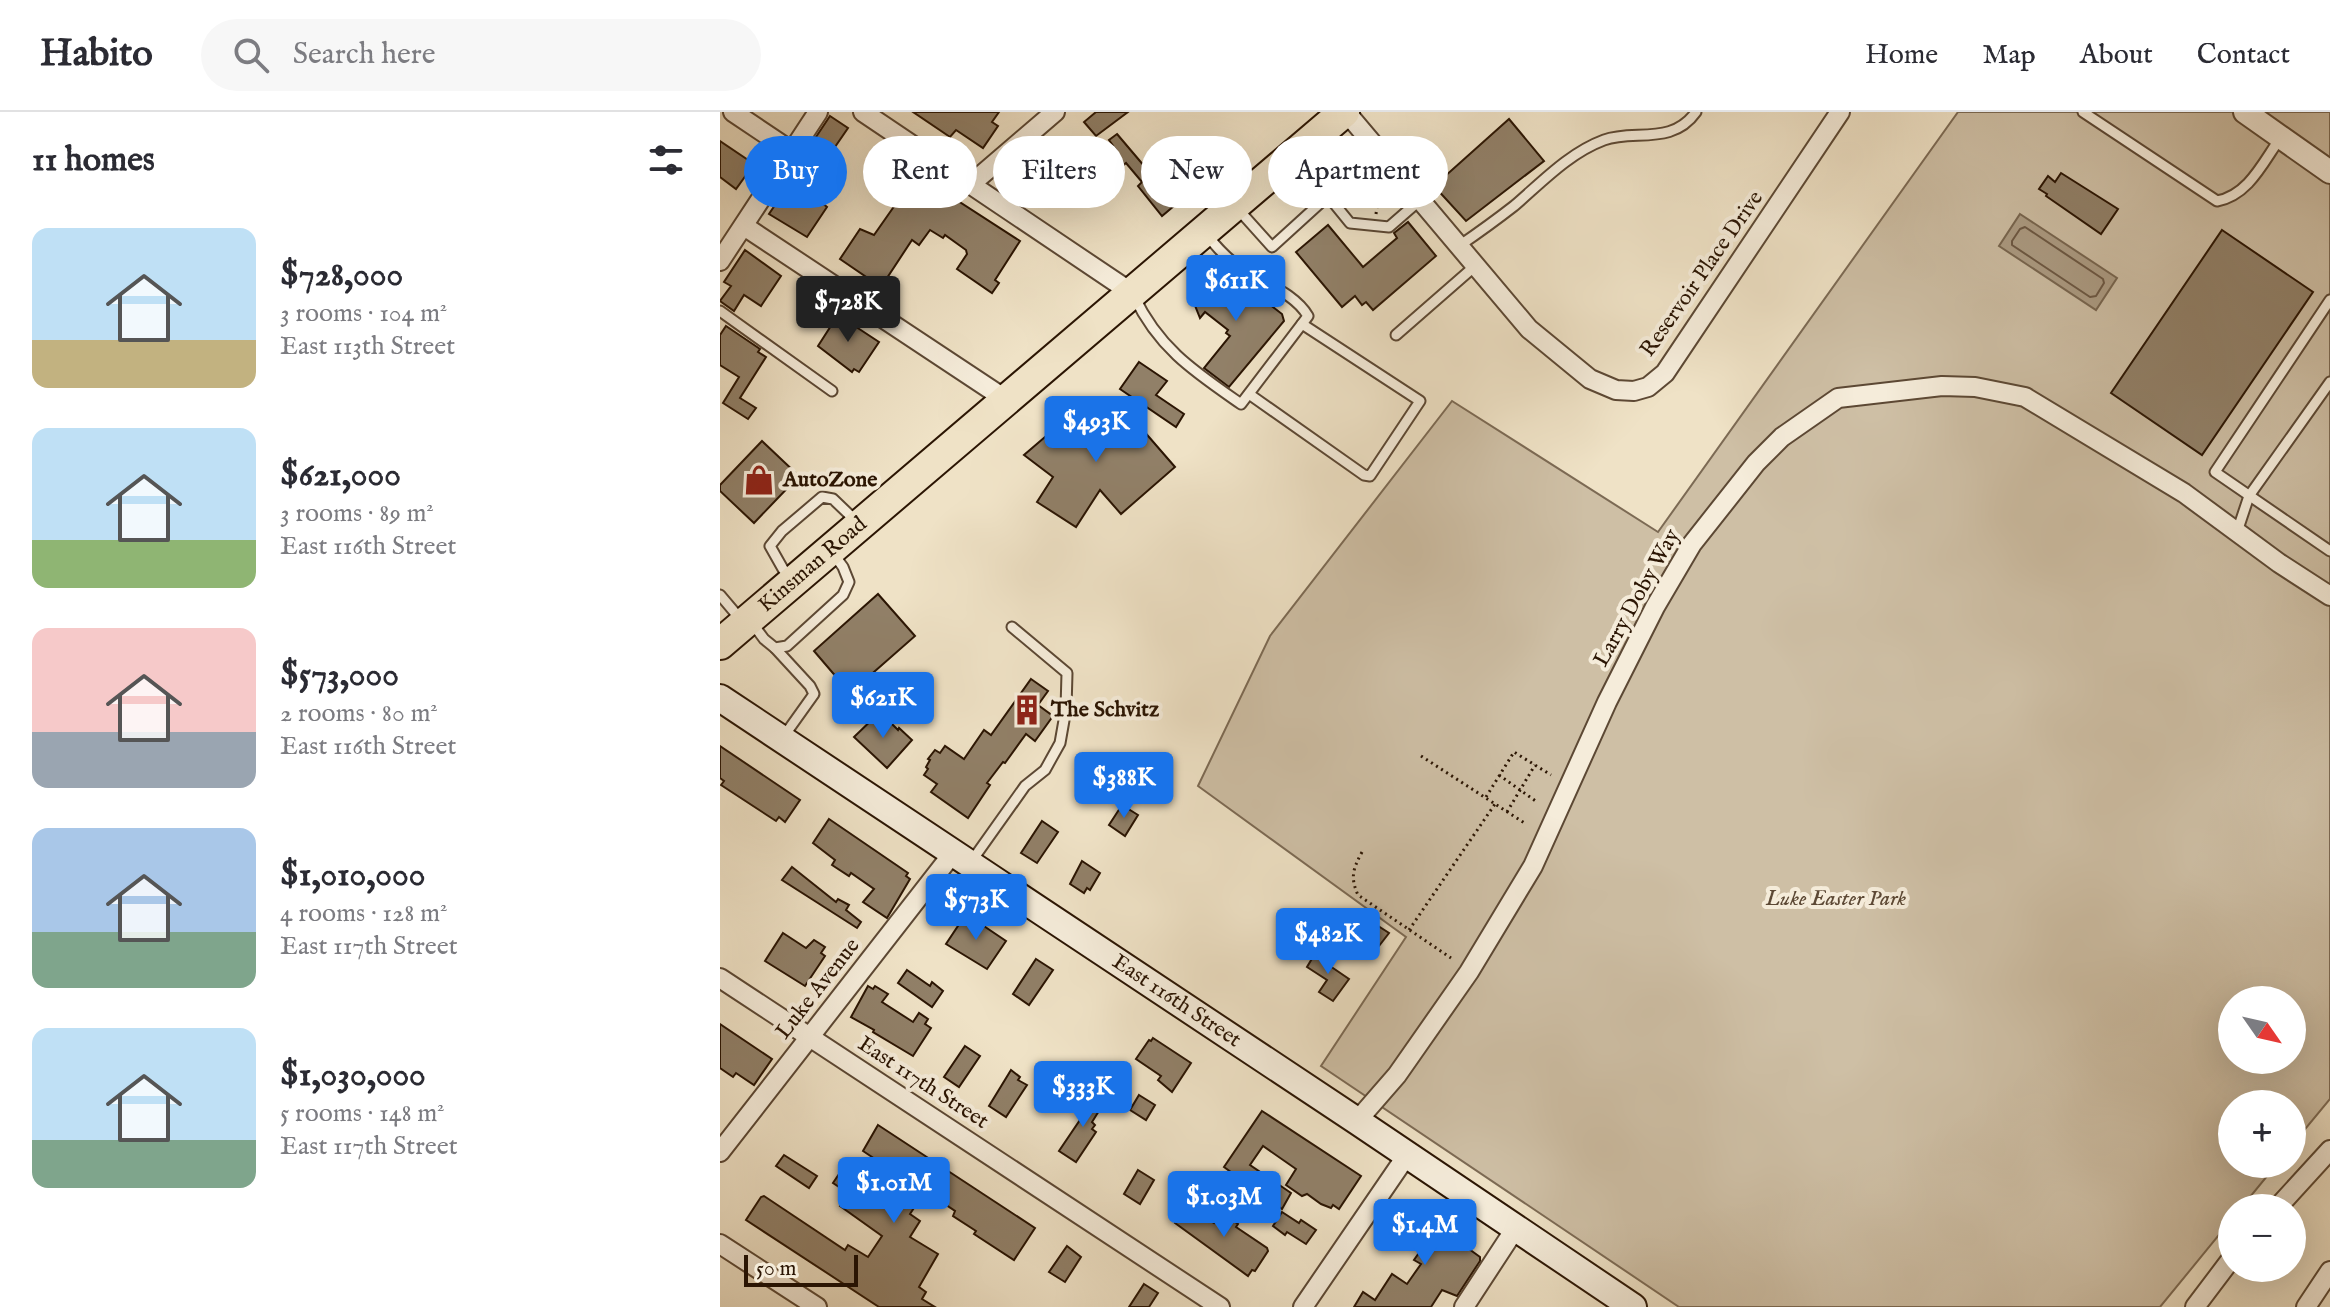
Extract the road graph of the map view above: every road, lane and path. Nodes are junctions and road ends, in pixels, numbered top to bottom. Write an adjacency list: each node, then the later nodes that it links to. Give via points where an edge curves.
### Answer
1 (733, 112): 10 (street)
2 (818, 112): 11 (street)
3 (863, 112): 12 (street)
4 (1055, 112): 16 (street)
5 (1345, 112): 13 (street, Reservoir Place Drive); 18 (main road, Kinsman Road)
6 (1696, 112): 30 (lane, via 1689,121 1653,136 1607,139 1576,154 1498,219)
7 (1840, 112): 30 (street, Reservoir Place Drive, via 1665,373 1648,387 1616,390 1590,379 1529,329)
8 (2083, 112): 14 (lane, via 2217,201 2243,190)
9 (2245, 112): 14 (street)
10 (769, 136)
11 (801, 136)
12 (899, 136)
13 (1365, 136)
14 (2281, 137): 15 (street)
15 (2330, 172)
16 (977, 179)
17 (977, 188): 32 (street)
18 (1252, 191)
19 (755, 208): 28 (street)
20 (1232, 208): 29 (main road, Kinsman Road)
21 (1238, 208): 22 (lane, via 1272,247)
22 (1315, 208)
23 (1338, 208): 25 (lane, via 1350,223 1389,227)
24 (1377, 208): 27 (path)
25 (1411, 208)
26 (1427, 208): 30 (street, Reservoir Place Drive)
27 (1376, 220)
28 (744, 226): 31 (street); 40 (street)
29 (1205, 231): 32 (main road, Kinsman Road); 35 (lane, via 1237,265 1296,302 1308,316)
30 (1468, 256): 36 (lane)
31 (720, 261)
32 (1132, 293): 39 (lane, via 1170,352 1241,404); 40 (main road, Kinsman Road)
33 (2330, 300): 41 (lane, via 2215,472)
34 (720, 311): 38 (lane)
35 (1302, 324): 39 (lane); 39 (lane, via 1420,401 1370,476)
36 (1396, 335)
37 (2330, 382): 41 (lane)
38 (832, 391)
39 (1249, 394)
40 (1005, 399): 42 (main road, Kinsman Road)
41 (2249, 496): 43 (lane); 45 (lane)
42 (860, 524): 44 (main road, Kinsman Road); 46 (lane, via 833,499 822,497 801,514 770,546)
43 (2237, 532): 48 (street, Larry Doby Way); 71 (street, Larry Doby Way, via 2184,493 2025,397 1942,386 1838,398 1814,413 1756,463 1692,544 1607,702 1533,866 1469,972 1397,1075)
44 (830, 549): 46 (main road, Kinsman Road); 52 (lane, via 849,582 843,595 787,646)
45 (2330, 551)
46 (793, 581): 49 (main road, Kinsman Road)
47 (720, 595): 49 (lane)
48 (2330, 596)
49 (747, 621): 51 (main road, Kinsman Road); 52 (lane)
50 (1012, 627): 66 (lane, Luke Avenue, via 1067,673 1060,743 1045,770)
51 (720, 644)
52 (775, 648): 54 (lane, via 814,694)
53 (720, 698): 54 (main road, East 116th Street)
54 (781, 739): 66 (main road, East 116th Street)
55 (1421, 756): 60 (path)
56 (1535, 765): 57 (path, via 1514,752); 58 (path); 59 (path)
57 (1499, 775): 59 (path); 60 (path)
58 (1551, 775)
59 (1520, 789): 61 (path); 63 (path)
60 (1485, 798): 62 (path)
61 (1537, 802)
62 (1495, 804): 63 (path); 67 (path)
63 (1507, 812): 64 (path)
64 (1526, 824)
65 (1362, 852): 67 (path, via 1352,870 1358,895)
66 (961, 859): 70 (street, Luke Avenue); 71 (main road, East 116th Street)
67 (1409, 930): 68 (path)
68 (1451, 958)
69 (720, 978): 70 (street, East 117th Street)
70 (811, 1038): 73 (street, Luke Avenue); 81 (street, East 117th Street)
71 (1357, 1121): 74 (main road, East 116th Street)
72 (2330, 1150): 75 (street)
73 (720, 1152)
74 (1407, 1155): 76 (main road, East 116th Street); 82 (street)
75 (2290, 1194)
76 (1515, 1229): 83 (street); 84 (main road, East 116th Street)
77 (720, 1244): 80 (street)
78 (2330, 1271): 86 (street)
79 (2218, 1277): 85 (street)
80 (817, 1307)
81 (1220, 1307)
82 (1303, 1307)
83 (1464, 1307)
84 (1633, 1307)
85 (2195, 1307)
86 (2306, 1307)

